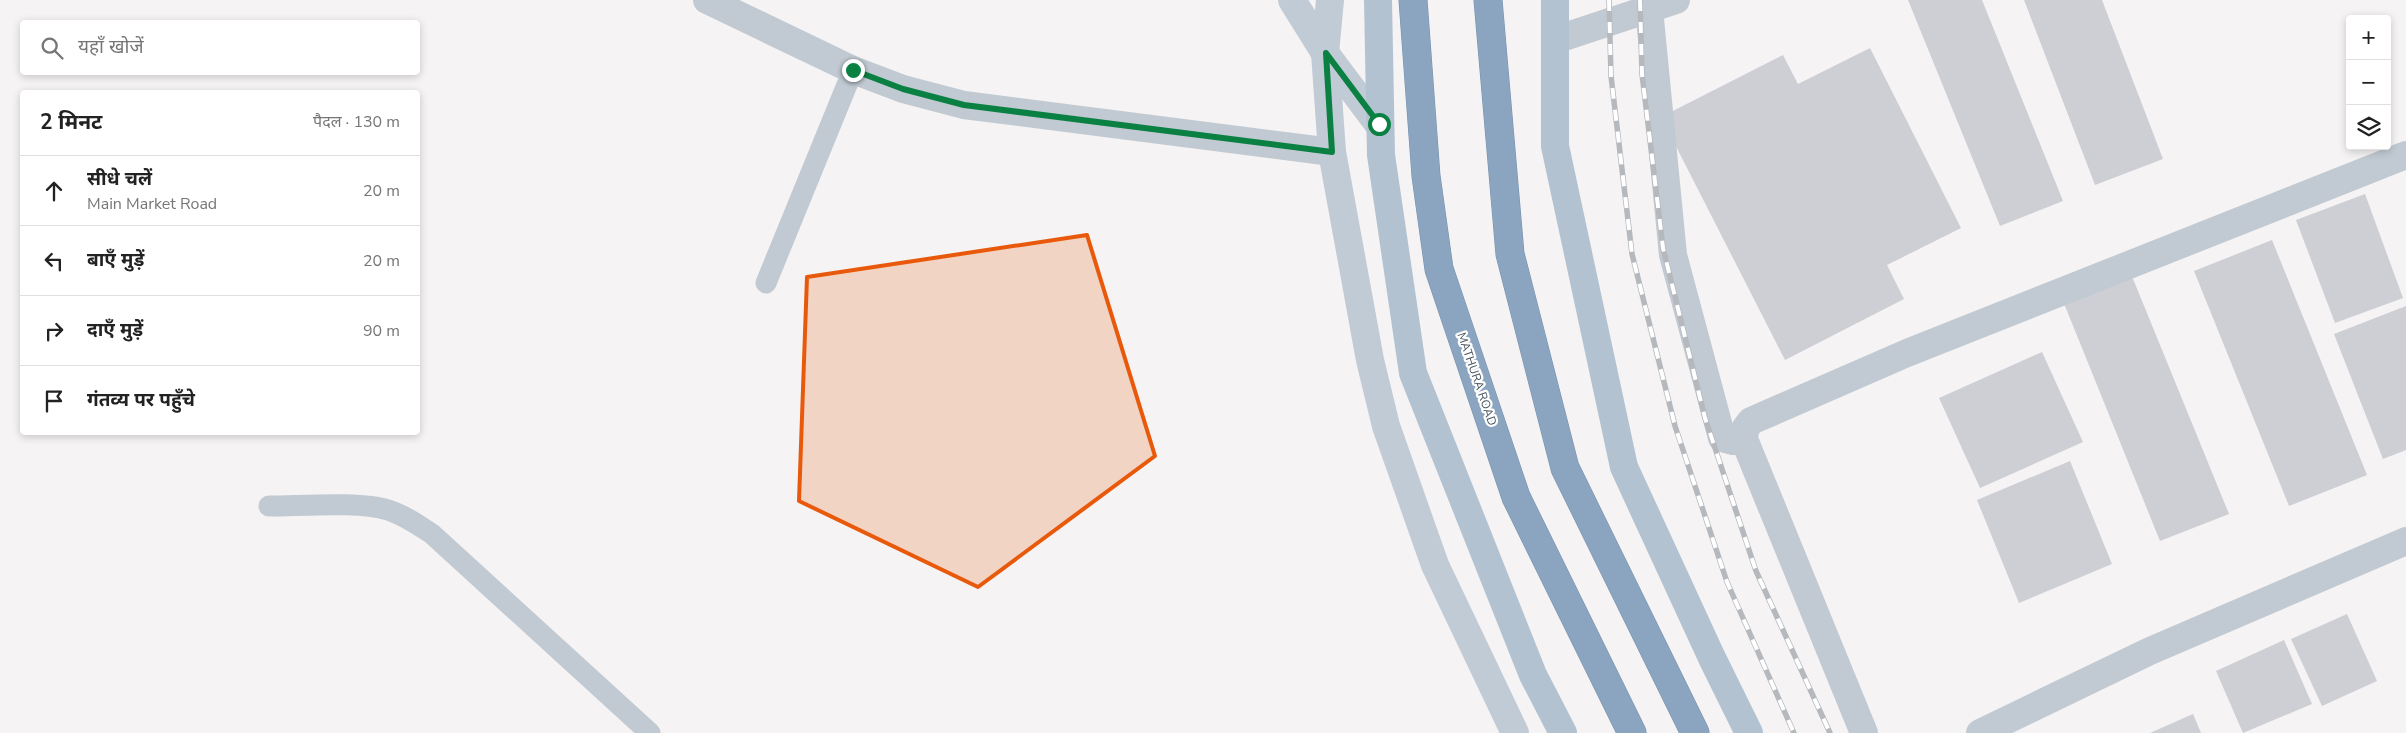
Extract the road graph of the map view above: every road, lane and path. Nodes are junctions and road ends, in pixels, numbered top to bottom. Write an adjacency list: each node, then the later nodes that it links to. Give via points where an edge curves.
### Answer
1 (707, 0): 12 (street)
2 (1292, 0): 11 (street)
3 (1330, 0): 11 (street)
4 (1378, 0): 13 (main road)
5 (1413, 0): 23 (highway, MATHURA ROAD, via 1426,176 1439,269 1516,497)
6 (1488, 0): 24 (highway, via 1510,254 1565,468)
7 (1555, 0): 10 (main road)
8 (1676, 0): 9 (street)
9 (1649, 9): 10 (street); 17 (street, via 1673,255 1722,438)
10 (1555, 40): 25 (main road, via 1555,146 1624,467)
11 (1326, 53): 13 (street); 14 (street)
12 (853, 70): 14 (street, via 903,89 964,105); 16 (lane)
13 (1379, 124): 22 (main road, via 1413,373 1533,675)
14 (1332, 152): 21 (street, via 1370,360 1386,426 1435,565)
15 (2406, 155): 17 (street, via 1765,413 1745,429)
16 (766, 283)
17 (1744, 439): 26 (street)
18 (269, 506): 20 (lane, via 371,506 412,521 432,534)
19 (2406, 541): 27 (street, via 2159,647)
20 (650, 733)
21 (1515, 733)
22 (1563, 733)
23 (1632, 733)
24 (1695, 733)
25 (1750, 733)
26 (1864, 733)
27 (1980, 733)

